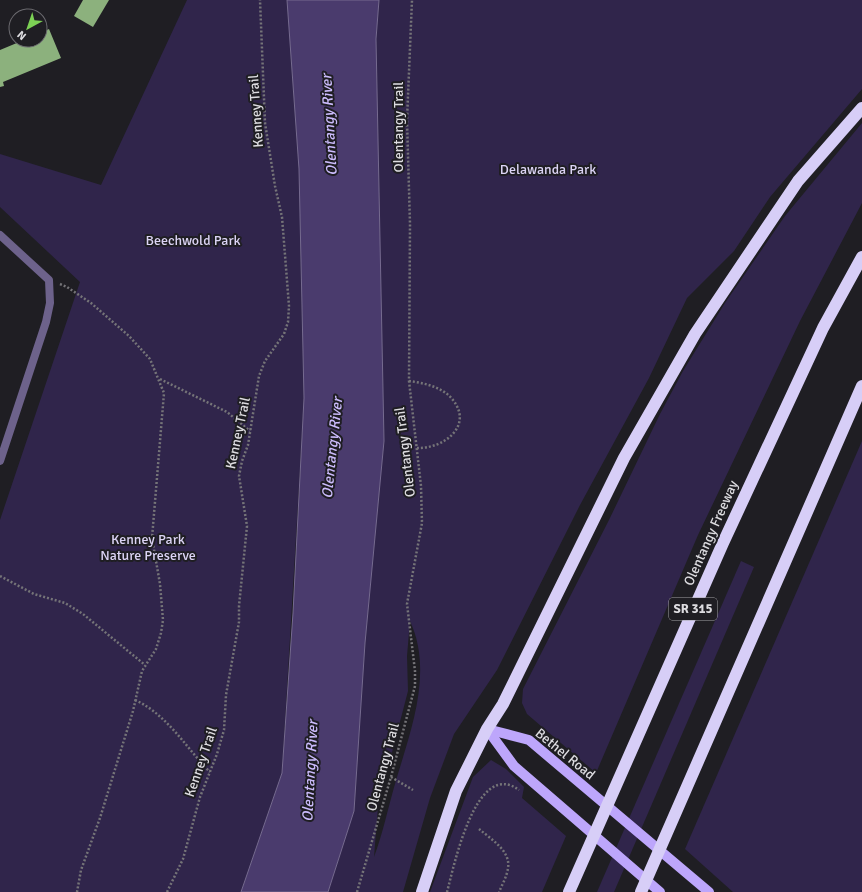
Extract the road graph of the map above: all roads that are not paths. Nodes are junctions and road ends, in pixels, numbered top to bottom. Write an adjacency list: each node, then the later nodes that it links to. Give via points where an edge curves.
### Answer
1 (862, 108): 6 (highway, via 798,181 695,334 624,458 503,704)
2 (0, 235): 5 (street, via 48,280 50,303)
3 (862, 257): 8 (highway, Olentangy Freeway / SR 315, via 823,328 726,535)
4 (862, 386): 9 (highway)
5 (0, 461)
6 (487, 729): 7 (highway, via 456,791); 10 (main road, via 514,766); 11 (main road, Bethel Road, via 529,740)
7 (422, 892)
8 (569, 892)
9 (641, 892)
10 (660, 892)
11 (709, 892)

